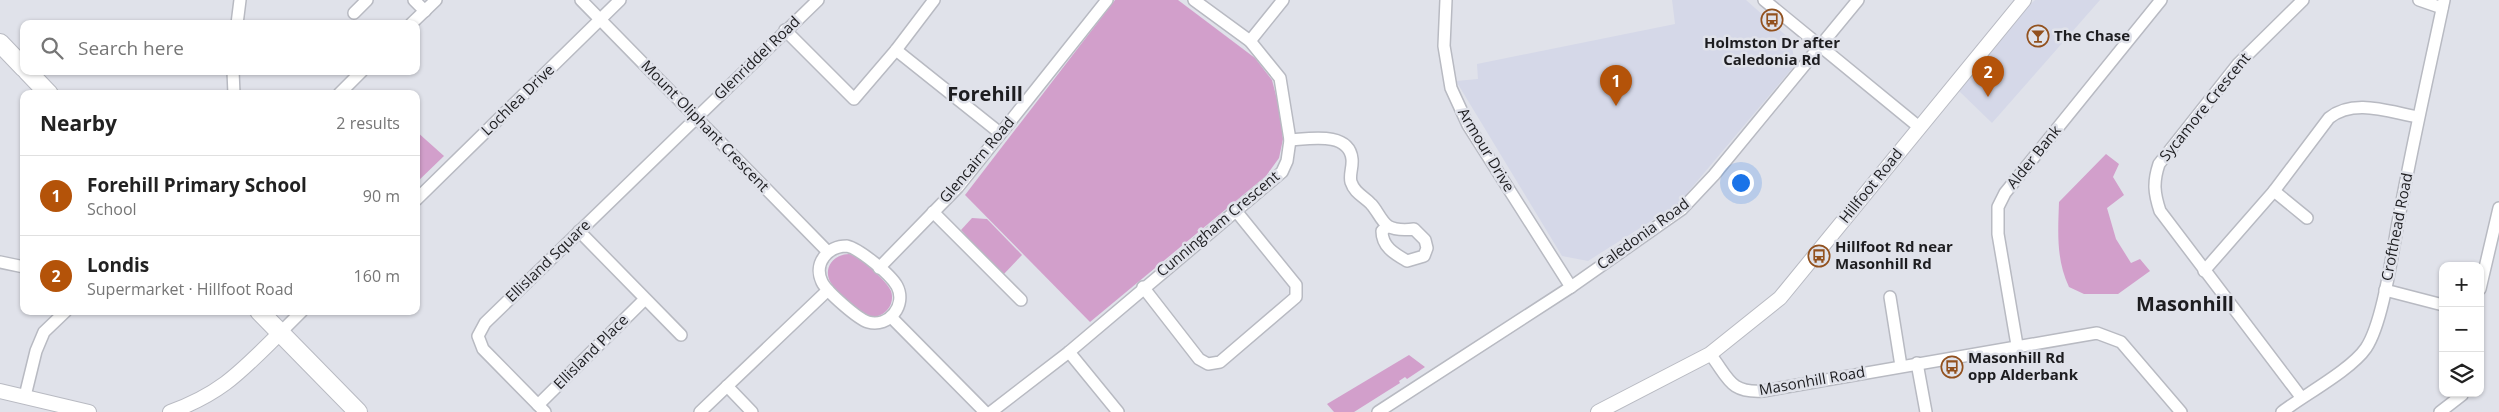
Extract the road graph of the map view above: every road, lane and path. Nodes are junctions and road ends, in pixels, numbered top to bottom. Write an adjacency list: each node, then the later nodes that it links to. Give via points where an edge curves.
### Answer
1 (240, 0): 23 (street)
2 (367, 0): 21 (street)
3 (414, 0): 20 (street)
4 (436, 0): 20 (street)
5 (581, 0): 22 (street, Mount Oliphant Crescent)
6 (620, 0): 22 (street, Lochlea Drive)
7 (818, 0): 25 (street, Glenriddel Road)
8 (934, 0): 29 (street)
9 (1107, 0): 40 (street, Glencairn Road)
10 (1194, 0): 26 (street, Cunningham Crescent)
11 (1283, 0): 26 (street)
12 (1446, 0): 57 (street, Armour Drive, via 1444,46 1451,88 1468,125)
13 (1764, 0): 28 (street)
14 (1858, 0): 28 (street, Caledonia Road)
15 (2024, 0): 39 (street, Hillfoot Road)
16 (2161, 0): 70 (street, Alder Bank, via 2005,193 1998,207 1998,234)
17 (2303, 0): 54 (street, Sycamore Crescent, via 2238,64 2159,164 2154,178 2154,194 2160,211)
18 (2419, 0): 19 (street)
19 (2443, 4): 38 (street, Crofthead Road)
20 (425, 11): 24 (street)
21 (354, 13)
22 (600, 19): 37 (street, Mount Oliphant Crescent); 43 (street, Lochlea Drive)
23 (238, 20)
24 (415, 20)
25 (785, 30): 29 (street, via 854,99); 37 (street, Glenriddel Road)
26 (1250, 41): 41 (street, Cunningham Crescent, via 1280,78)
27 (0, 43): 30 (main road)
28 (1820, 47): 39 (street); 57 (street, Caledonia Road, via 1682,209)
29 (896, 50): 40 (street)
30 (20, 64)
31 (31, 75): 34 (main road)
32 (232, 75): 35 (street)
33 (358, 75): 36 (street)
34 (45, 90)
35 (234, 90)
36 (343, 90)
37 (696, 117): 49 (street, Ellisland Square); 50 (street, Mount Oliphant Crescent)
38 (2418, 117): 42 (street, via 2372,108 2339,110 2329,118); 59 (street, Crofthead Road)
39 (1919, 127): 72 (street, Hillfoot Road, via 1780,298)
40 (1000, 133): 46 (street, Glencairn Road, via 958,187)
41 (1290, 140): 45 (street, Cunningham Crescent, via 1282,172); 48 (street, via 1336,140 1347,147 1352,158 1350,180)
42 (2274, 191): 47 (street); 54 (street)
43 (420, 196)
44 (2499, 208): 55 (street)
45 (1236, 211): 56 (street, Cunningham Crescent); 56 (street, via 1296,285 1296,297 1220,362 1208,364 1199,359)
46 (933, 212): 53 (street, Glencairn Road); 62 (street)
47 (2307, 218)
48 (1388, 226)
49 (579, 231): 61 (street); 80 (street, Ellisland Square, via 485,323 478,336 482,349)
50 (828, 252): 53 (street, via 840,246 853,247); 58 (street, via 819,269)
51 (0, 262): 52 (street)
52 (20, 266)
53 (879, 268): 67 (street, via 896,284 900,294 898,307)
54 (2204, 271): 78 (street, Sycamore Crescent)
55 (2484, 272)
56 (1143, 287): 71 (street, Cunningham Crescent)
57 (1571, 287): 89 (street, Caledonia Road)
58 (828, 290): 67 (street, via 867,322 878,323); 75 (street)
59 (2385, 290): 63 (street); 78 (street, Crofthead Road, via 2366,349 2352,363)
60 (1890, 297): 74 (street)
61 (644, 300): 69 (street); 80 (street, Ellisland Place)
62 (1022, 300)
63 (2439, 303)
64 (62, 315): 77 (street, via 44,332)
65 (263, 315): 68 (main road)
66 (298, 315): 68 (street)
67 (891, 317): 86 (street)
68 (281, 332): 82 (street, via 216,392); 83 (main road)
69 (681, 335)
70 (2017, 346): 73 (street, Masonhill Road); 92 (street, Masonhill Road, via 2097,333 2121,342)
71 (1068, 352): 87 (street, Cunningham Crescent); 88 (street)
72 (1710, 354): 74 (street, Masonhill Road, via 1729,380 1746,392); 90 (street, Hillfoot Road)
73 (1917, 363): 74 (street, Masonhill Road); 91 (street)
74 (1902, 366)
75 (727, 386): 84 (street); 85 (street)
76 (0, 391): 77 (street)
77 (25, 396): 81 (street)
78 (2301, 397): 93 (street, Crofthead Road)
79 (2459, 397): 94 (street)
80 (541, 408)
81 (89, 412)
82 (170, 412)
83 (358, 412)
84 (700, 412)
85 (752, 412)
86 (985, 412)
87 (991, 412)
88 (1118, 412)
89 (1378, 412)
90 (1598, 412)
91 (1926, 412)
92 (2181, 412)
93 (2282, 412)
94 (2440, 412)

